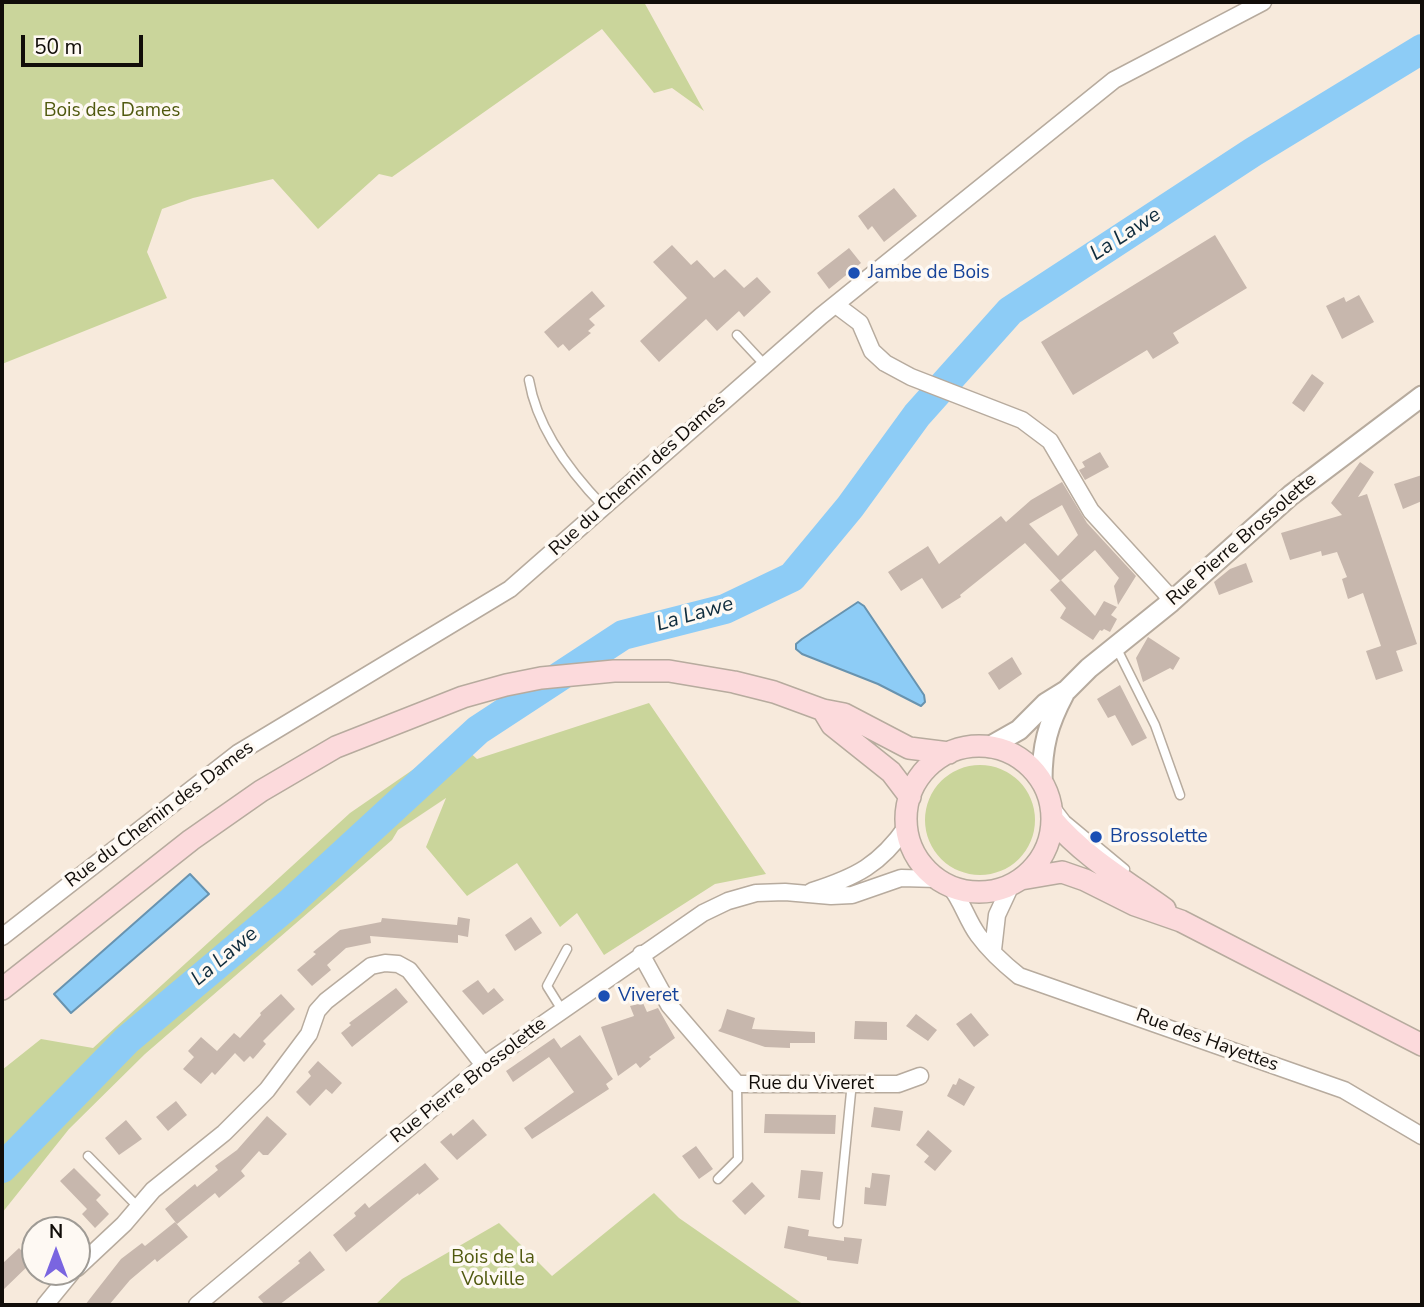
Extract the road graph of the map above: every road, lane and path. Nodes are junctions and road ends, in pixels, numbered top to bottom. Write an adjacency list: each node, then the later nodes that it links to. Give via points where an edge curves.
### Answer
1 (1263, 2): 2 (street, Rue du Chemin des Dames, via 1114,80)
2 (836, 305): 4 (street, Rue du Chemin des Dames); 8 (street, via 860,323 872,351 885,363 1022,419 1050,441 1091,511)
3 (737, 335): 4 (lane)
4 (764, 364): 7 (street, Rue du Chemin des Dames)
5 (529, 380): 7 (lane, via 547,431)
6 (1422, 396): 8 (street, Rue Pierre Brossolette, via 1291,495)
7 (604, 508): 22 (street, Rue du Chemin des Dames, via 510,589 239,753)
8 (1171, 603): 9 (street, Rue Pierre Brossolette)
9 (1116, 647): 10 (street, Rue Pierre Brossolette); 15 (lane, via 1155,724)
10 (1067, 690): 13 (street, Rue Pierre Brossolette, via 1010,737); 16 (street, Rue Pierre Brossolette, via 1044,742)
11 (788, 696): 12 (main road); 17 (lane, via 886,777); 26 (main road, via 669,671 614,671 541,678 463,697 336,747 261,791 191,840)
12 (822, 710): 14 (main road, via 844,714 909,748); 17 (main road, via 832,725 891,772)
13 (989, 747): 14 (main road); 16 (main road, via 1024,762)
14 (949, 753): 17 (main road, via 925,771)
15 (1180, 795)
16 (1048, 800): 19 (main road, via 1050,836 1044,853); 21 (main road, via 1061,829 1106,868)
17 (908, 809): 18 (main road, via 909,839 920,861); 20 (street, Rue Pierre Brossolette, via 887,853 867,870)
18 (944, 882): 19 (main road, via 981,892); 20 (street, Rue Pierre Brossolette, via 901,878 852,895); 24 (street, Rue des Hayettes, via 961,899 978,935)
19 (1016, 882): 21 (main road, via 1062,872); 24 (street, via 997,915)
20 (806, 893): 25 (street, Rue Pierre Brossolette, via 756,893 727,901)
21 (1181, 920): 28 (main road)
22 (2, 937)
23 (567, 949): 27 (lane, via 547,986)
24 (993, 950): 33 (street, Rue des Hayettes, via 1019,976 1344,1090)
25 (641, 954): 27 (street, Rue Pierre Brossolette); 32 (street, Rue du Viveret, via 669,1005)
26 (2, 989)
27 (562, 1010): 29 (street, Rue Pierre Brossolette)
28 (1422, 1045)
29 (484, 1065): 36 (street, via 409,971 398,964 371,966 326,1001 309,1034 267,1090); 41 (street, Rue Pierre Brossolette)
30 (920, 1076): 31 (street, Rue du Viveret, via 898,1084)
31 (852, 1082): 32 (street, Rue du Viveret); 37 (lane)
32 (737, 1084): 35 (lane, via 738,1158)
33 (1422, 1136)
34 (88, 1156): 36 (lane)
35 (718, 1180)
36 (138, 1207): 38 (street)
37 (838, 1223)
38 (91, 1255)
39 (61, 1286): 40 (street)
40 (46, 1305)
41 (197, 1305)

